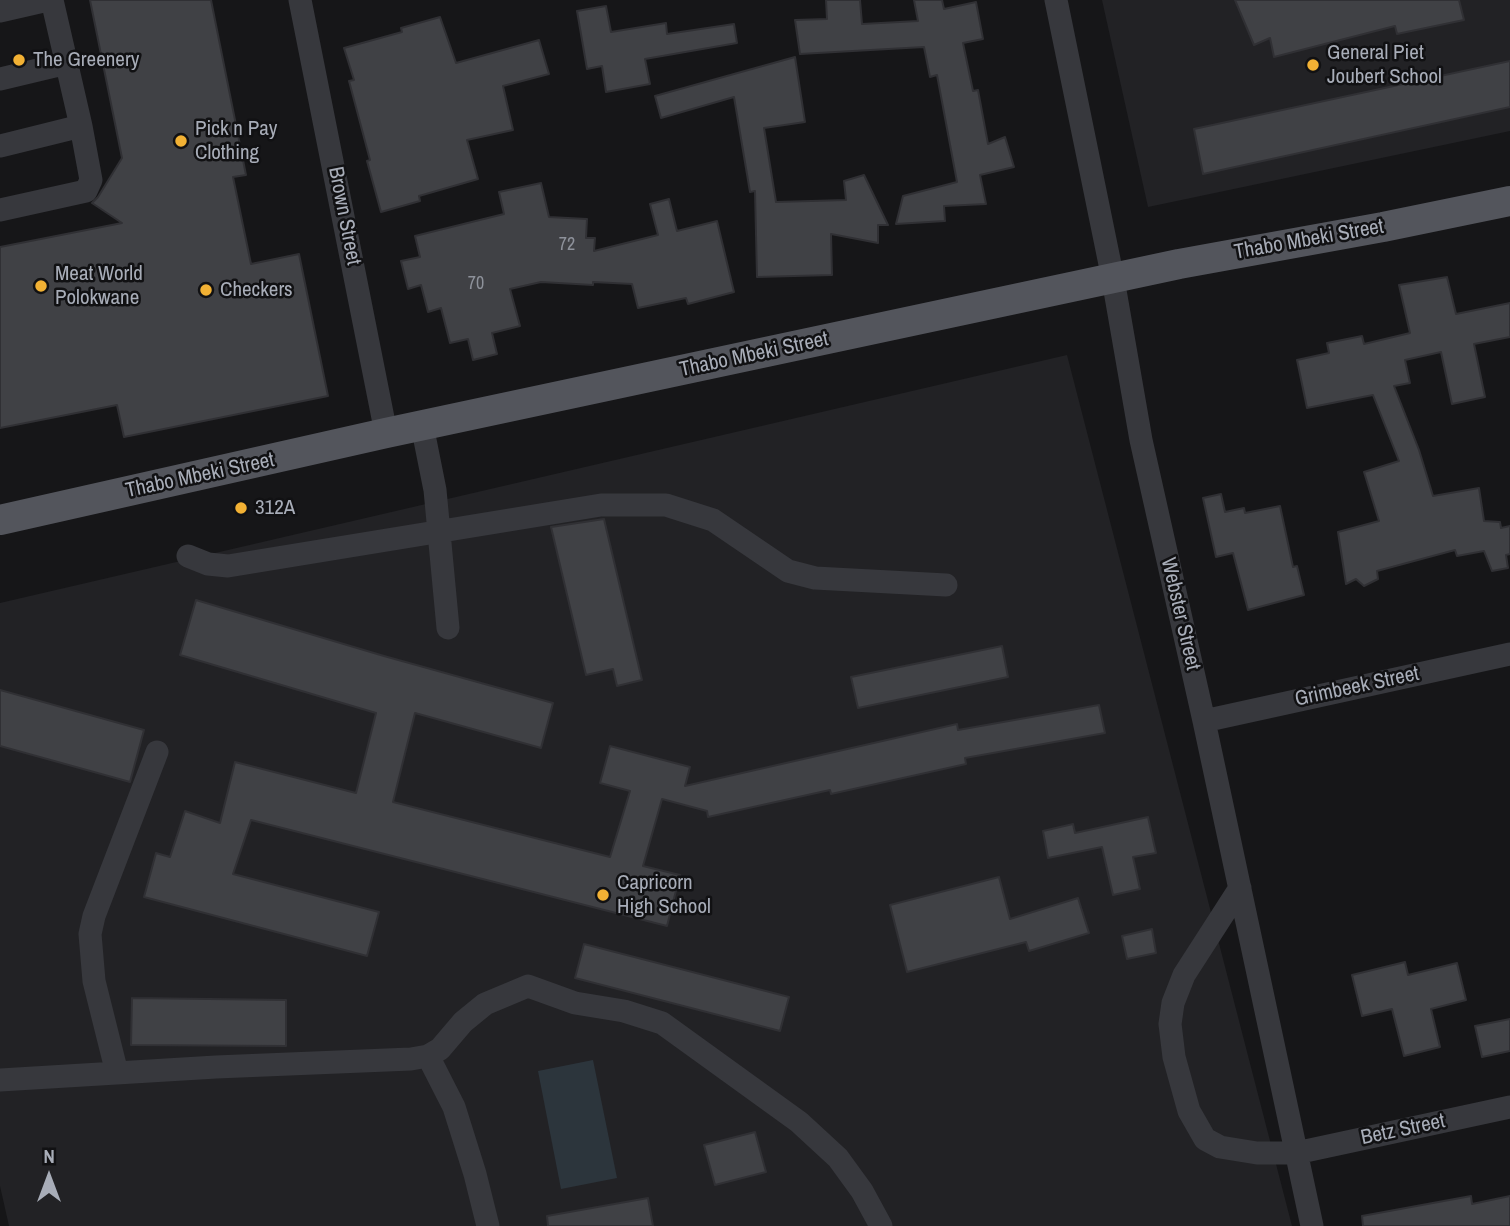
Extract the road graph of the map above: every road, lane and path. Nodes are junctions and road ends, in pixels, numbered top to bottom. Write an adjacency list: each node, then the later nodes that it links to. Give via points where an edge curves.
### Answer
1 (50, 0): 4 (street); 5 (street)
2 (300, 0): 13 (street, Brown Street)
3 (1056, 0): 11 (street, Webster Street)
4 (0, 11)
5 (67, 63): 6 (street); 7 (street)
6 (0, 79)
7 (81, 126): 8 (street); 10 (street, via 91,180 86,191)
8 (0, 146)
9 (1510, 201): 11 (main road, Thabo Mbeki Street)
10 (0, 210)
11 (1113, 279): 12 (main road, Thabo Mbeki Street); 20 (street, Webster Street, via 1141,440)
12 (422, 425): 13 (main road, Thabo Mbeki Street); 15 (street)
13 (386, 433): 14 (main road, Thabo Mbeki Street)
14 (0, 520)
15 (438, 533): 16 (street, via 228,566); 17 (street, via 601,505 666,505 713,520 788,571 815,578); 18 (street)
16 (188, 556)
17 (946, 585)
18 (448, 628)
19 (1510, 654): 20 (street, Grimbeek Street)
20 (1204, 721): 22 (street, Webster Street)
21 (157, 752): 24 (street, via 90,934 94,981)
22 (1240, 888): 27 (street, Webster Street); 27 (street, Betz Street, via 1180,984 1170,1024 1174,1057 1189,1111 1205,1139 1220,1147 1257,1153)
23 (428, 1056): 24 (street); 28 (street, via 454,1107); 29 (street, via 485,1004 528,986 575,1003 662,1023 809,1131 838,1158)
24 (117, 1073): 25 (street)
25 (0, 1080)
26 (1510, 1107): 27 (street, Betz Street)
27 (1296, 1153): 30 (street, Webster Street)
28 (488, 1226)
29 (881, 1226)
30 (1312, 1226)

